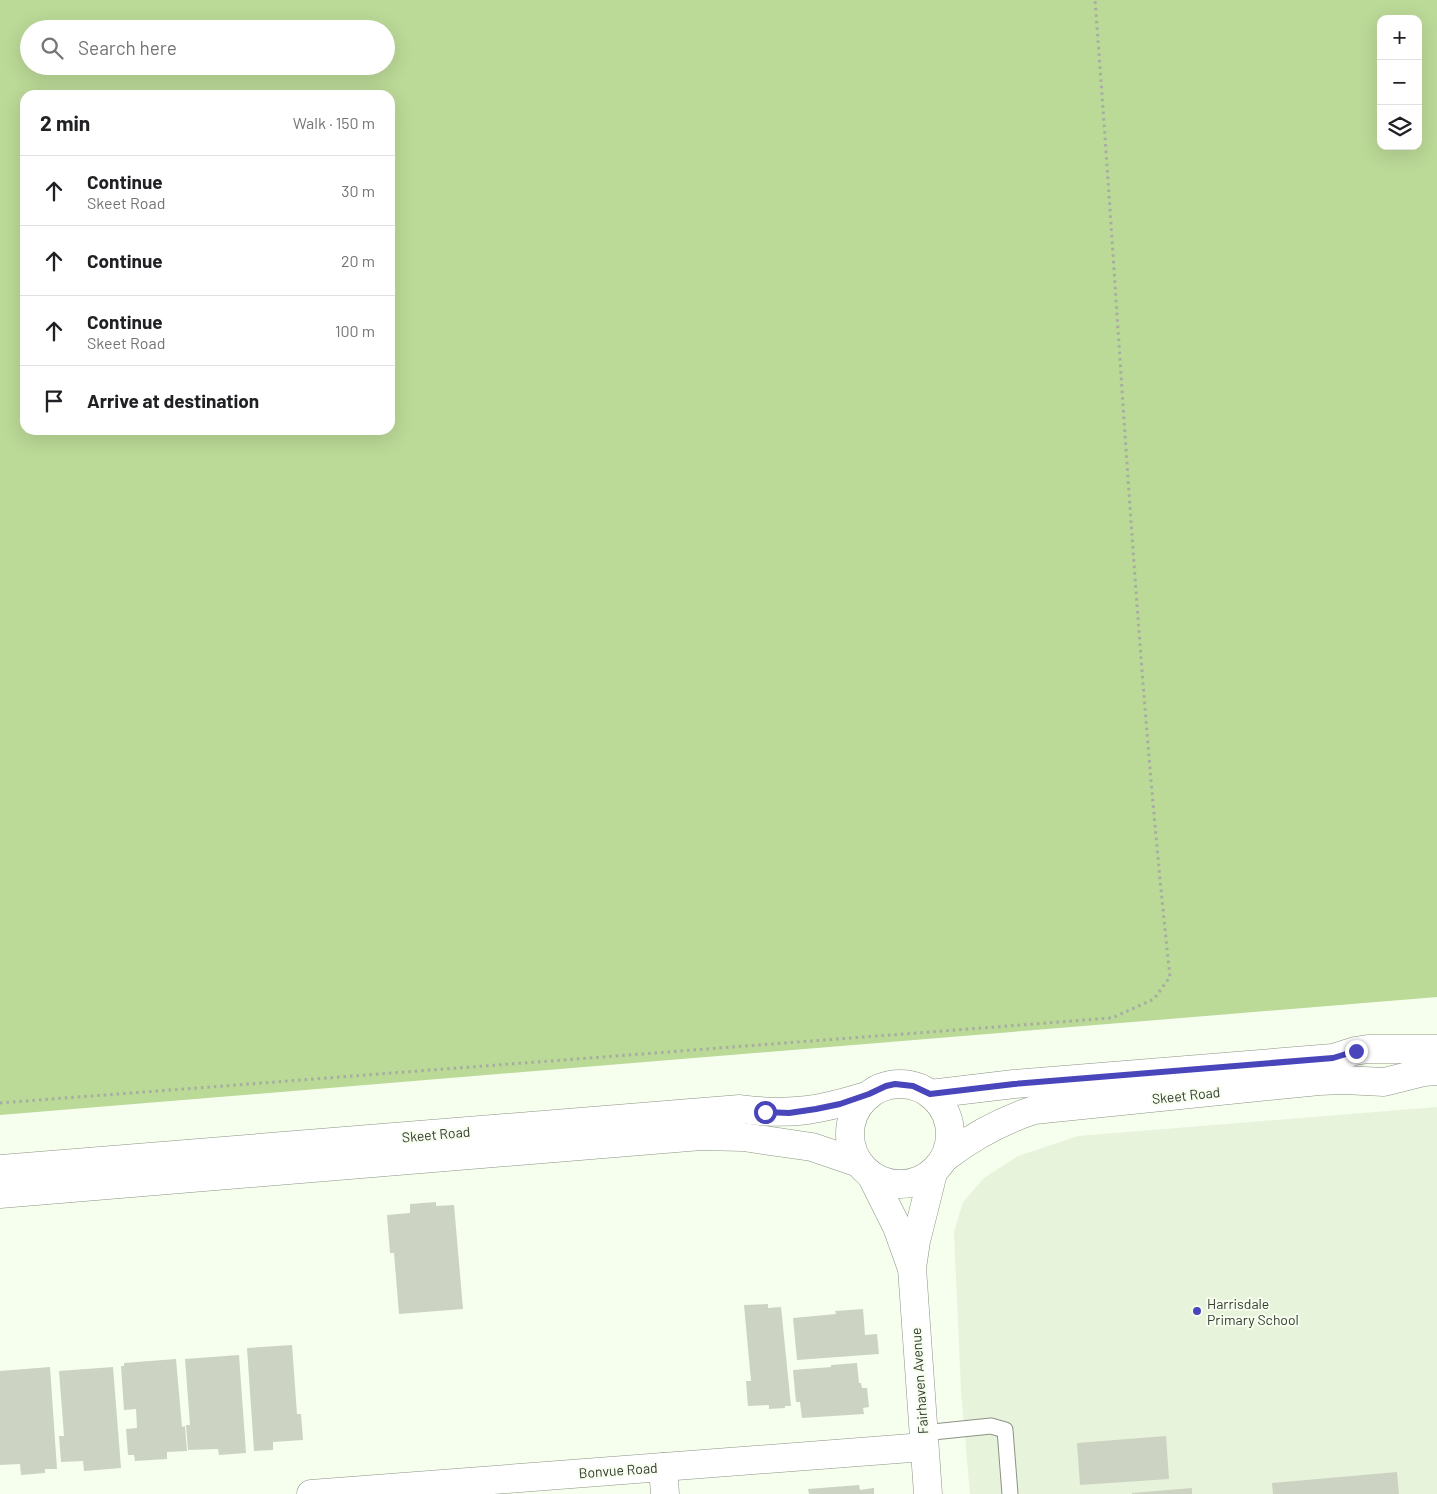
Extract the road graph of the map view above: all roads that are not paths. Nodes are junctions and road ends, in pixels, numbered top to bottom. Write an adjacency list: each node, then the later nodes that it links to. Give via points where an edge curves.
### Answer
1 (1437, 1049): 4 (street, Skeet Road, via 1368,1049 1333,1058)
2 (1437, 1071): 5 (street, Skeet Road, via 1384,1082 1319,1081 1034,1110 965,1142)
3 (869, 1094): 4 (street, via 895,1084 913,1086); 6 (street, Skeet Road, via 840,1104 789,1113 740,1109); 7 (street, via 856,1111 850,1132 854,1153)
4 (930, 1094): 5 (street, via 945,1112 951,1134 950,1146)
5 (940, 1165): 7 (street, via 914,1183 903,1185 892,1184); 9 (street, Fairhaven Avenue, via 916,1241)
6 (0, 1169)
7 (865, 1169): 8 (street, Skeet Road, via 812,1146 743,1137 701,1136); 9 (street, Fairhaven Avenue, via 897,1228)
8 (0, 1194)
9 (912, 1268): 10 (street, Fairhaven Avenue)
10 (923, 1440): 11 (street, Bonvue Road); 15 (street, Fairhaven Avenue); 16 (lane, via 991,1426 1005,1430)
11 (663, 1467): 12 (street, Bonvue Road); 14 (street)
12 (346, 1493): 13 (street, Bonvue Road)
13 (311, 1494)
14 (665, 1494)
15 (928, 1494)
16 (1010, 1494)

